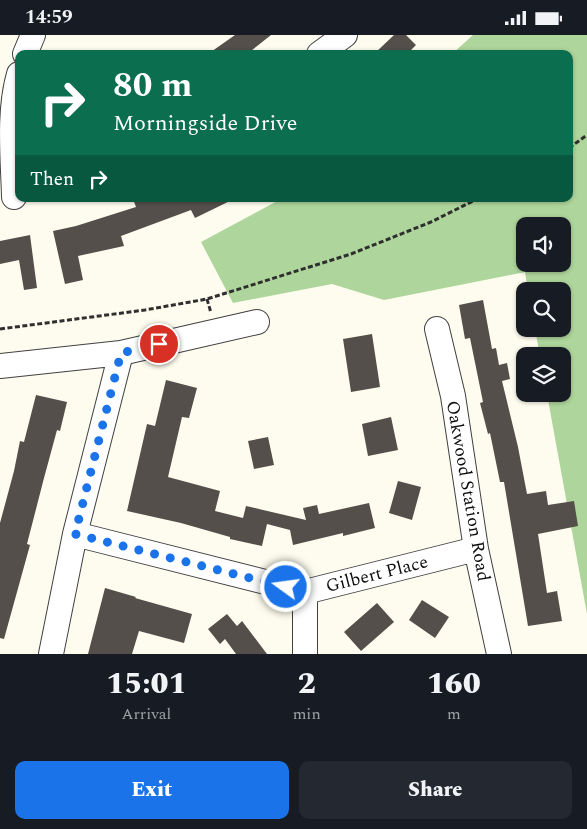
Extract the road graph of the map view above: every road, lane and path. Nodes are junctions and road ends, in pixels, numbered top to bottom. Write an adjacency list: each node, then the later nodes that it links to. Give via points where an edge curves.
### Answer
1 (33, 35): 3 (street)
2 (345, 35): 4 (street)
3 (27, 50)
4 (324, 50)
5 (15, 87): 8 (street)
6 (587, 135): 7 (path)
7 (573, 144)
8 (11, 197)
9 (471, 202): 11 (path, via 351,254 207,299)
10 (257, 322): 13 (street)
11 (0, 329)
12 (438, 329): 16 (street, Oakwood Station Road, via 453,396)
13 (121, 353): 14 (street); 15 (street)
14 (0, 367)
15 (75, 534): 17 (street, Gilbert Place); 18 (street)
16 (476, 549): 17 (street, Gilbert Place); 20 (street, Oakwood Station Road)
17 (305, 592): 19 (street)
18 (51, 654)
19 (305, 654)
20 (499, 654)

